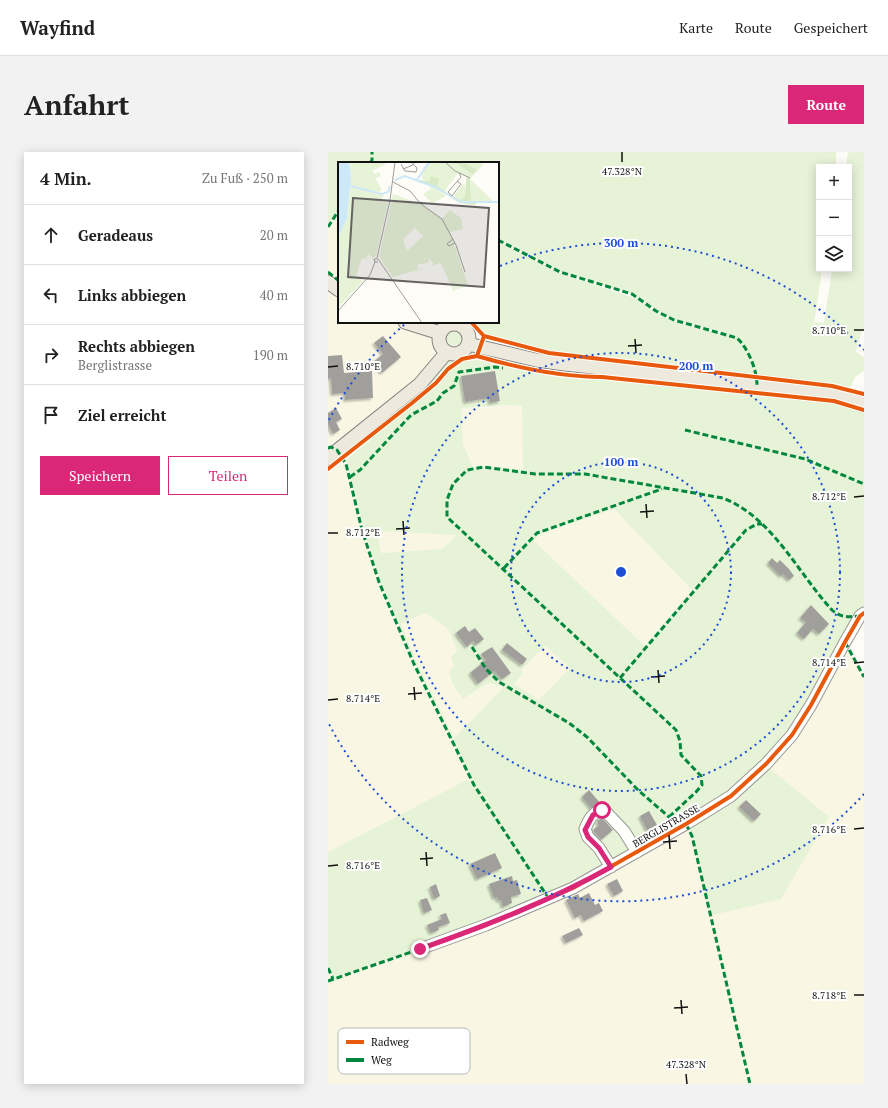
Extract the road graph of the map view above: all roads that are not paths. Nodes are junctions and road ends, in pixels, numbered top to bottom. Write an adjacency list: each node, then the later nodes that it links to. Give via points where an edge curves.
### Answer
1 (328, 282): 2 (main road)
2 (338, 289)
3 (412, 323): 4 (main road)
4 (441, 327): 5 (main road, via 454,324 465,328); 6 (main road, via 440,346)
5 (468, 344): 6 (main road, via 459,353); 7 (main road, via 536,360 820,392)
6 (447, 352): 8 (main road, via 420,384)
7 (864, 402)
8 (328, 458)
9 (864, 613): 10 (street, BERGLISTRASSE, via 792,735 766,764 718,805)
10 (637, 852): 11 (street, BERGLISTRASSE); 11 (street, via 614,820 605,811 599,811 593,815 585,830)
11 (611, 867): 12 (street, BERGLISTRASSE, via 542,902 486,926)
12 (420, 949)

